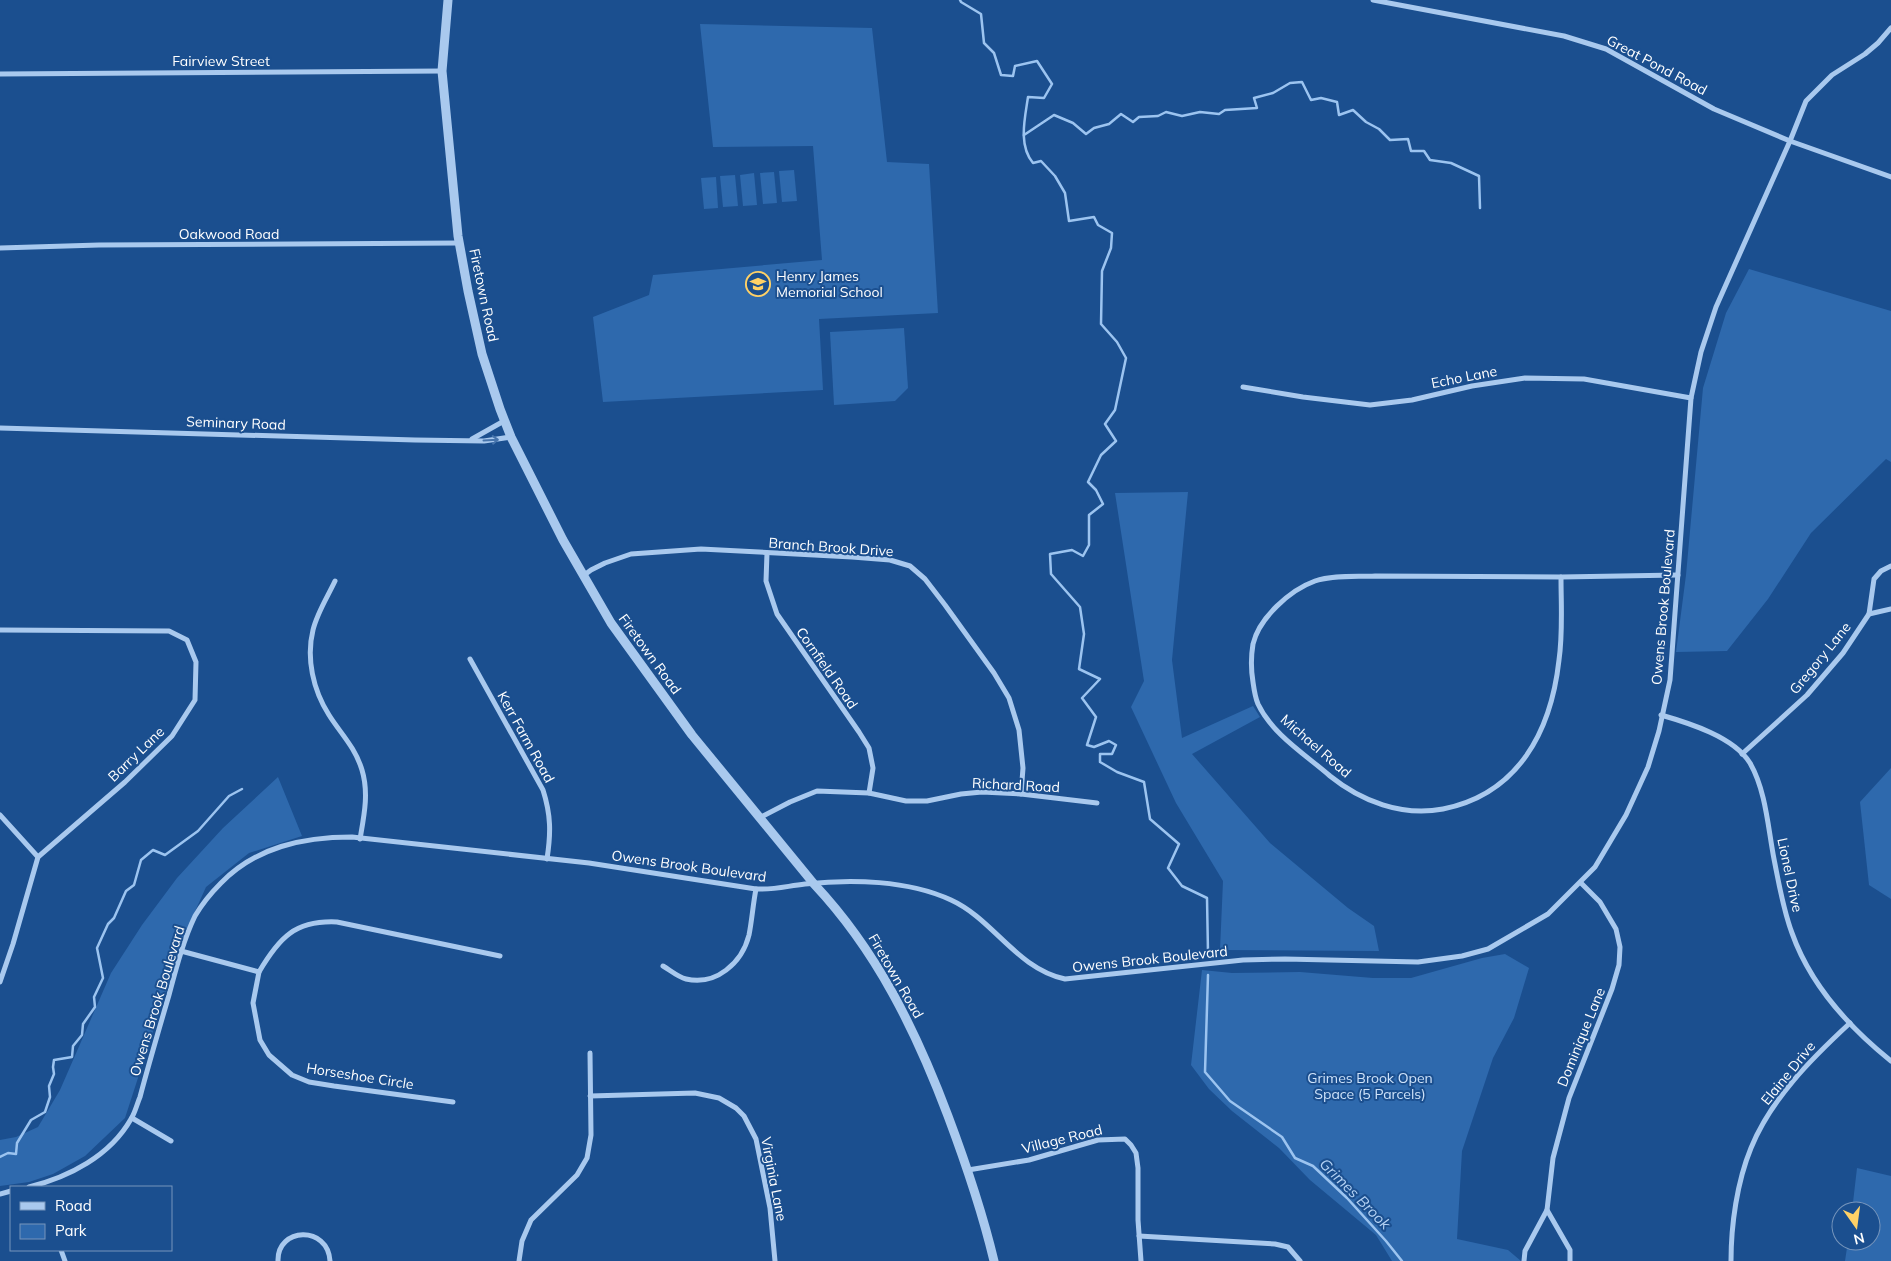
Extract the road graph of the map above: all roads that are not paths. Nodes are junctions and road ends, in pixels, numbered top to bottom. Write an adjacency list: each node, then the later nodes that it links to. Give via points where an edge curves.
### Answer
1 (448, 0): 4 (street, Firetown Road)
2 (1373, 0): 6 (street, Great Pond Road, via 1564,36 1606,49 1714,109)
3 (1891, 28): 6 (street, Owens Brook Boulevard, via 1865,54 1832,75 1810,96)
4 (442, 71): 5 (street, Fairview Street); 8 (street, Firetown Road)
5 (0, 74)
6 (1790, 141): 7 (street, Great Pond Road); 11 (street, Owens Brook Boulevard, via 1716,307 1700,352)
7 (1891, 177)
8 (459, 243): 9 (street, Oakwood Road); 12 (street, Firetown Road, via 482,354)
9 (0, 248)
10 (1243, 387): 11 (street, Echo Lane, via 1370,405 1412,400 1502,380 1574,379)
11 (1691, 398): 18 (street, Owens Brook Boulevard)
12 (504, 421): 14 (street, Firetown Road); 15 (street, Seminary Road)
13 (0, 428): 15 (street, Seminary Road, via 339,439)
14 (511, 437): 15 (street, Seminary Road, one-way to 14, via 484,441); 19 (street, Firetown Road)
15 (472, 439)
16 (767, 553): 19 (street, Branch Brook Drive, via 701,549 631,554 605,563); 28 (street, Cornfield Road, via 766,581 777,614 868,748 873,768); 29 (street, Branch Brook Drive, via 890,560 910,566 925,579 1009,698 1019,730 1023,768)
17 (1891, 566): 23 (street, Gregory Lane, via 1874,579)
18 (1678, 575): 20 (street, Michael Road); 26 (street, Owens Brook Boulevard, via 1670,680)
19 (583, 577): 32 (street, Firetown Road, via 611,623 692,735)
20 (1561, 577): 20 (street, Michael Road, via 1375,576 1316,581 1295,590 1271,613 1260,630 1254,643 1252,662 1258,704 1281,734 1355,794 1390,807 1420,811 1456,807 1501,784 1516,770 1527,757 1545,720 1559,660)
21 (335, 581): 33 (street, via 313,628 310,659 312,677 322,703 352,746 362,770 366,804)
22 (1891, 609): 23 (street)
23 (1869, 614): 27 (street, Gregory Lane, via 1843,653 1808,695)
24 (0, 630): 34 (street, Barry Lane, via 169,631 187,640 196,662 195,700 172,736 125,782)
25 (470, 659): 35 (street, Kerr Farm Road, via 543,790 551,824)
26 (1661, 715): 27 (street, Lionel Drive, via 1694,725 1721,738); 36 (street, Owens Brook Boulevard, via 1648,768 1626,815 1595,867)
27 (1742, 754): 44 (street, Lionel Drive, via 1759,784 1792,934 1813,978)
28 (869, 793): 29 (street, Richard Road, via 906,801 982,792); 32 (street, Richard Road, via 817,791)
29 (1021, 794): 30 (street, Richard Road)
30 (1097, 803)
31 (0, 815): 34 (street)
32 (762, 818): 37 (street, Firetown Road)
33 (360, 838): 35 (street, Owens Brook Boulevard); 39 (street, Owens Brook Boulevard, via 303,840 275,847 252,858 210,894 196,916)
34 (38, 857): 43 (street)
35 (548, 859): 38 (street, Owens Brook Boulevard)
36 (1580, 882): 37 (street, Owens Brook Boulevard, via 1541,918 1488,949 1462,956 1418,962 1243,960 1065,979 1052,976 1020,956 972,913 952,900 894,883); 53 (street, Dominique Lane, via 1600,902 1616,929 1619,965 1562,1120)
37 (814, 884): 38 (street, Owens Brook Boulevard, via 776,890); 51 (street, Firetown Road, via 862,942 901,1006 939,1092)
38 (756, 889): 41 (street, via 749,936 743,950 724,973 712,979 686,979)
39 (181, 951): 42 (street); 49 (street, Owens Brook Boulevard)
40 (500, 956): 42 (street, Horseshoe Circle, via 323,921 296,928 282,938)
41 (663, 966)
42 (259, 972): 48 (street, Horseshoe Circle, via 253,1003 260,1040 269,1055 292,1075 309,1082)
43 (0, 982)
44 (1850, 1023): 46 (street, Lionel Drive); 64 (street, Elaine Drive, via 1819,1051 1777,1100 1763,1123 1750,1149 1738,1195 1731,1237)
45 (590, 1053): 47 (street)
46 (1891, 1061)
47 (590, 1096): 57 (street, via 592,1134 587,1158 577,1175 531,1220 522,1241); 58 (street, Virginia Lane, via 695,1093 719,1098 736,1108 756,1138 770,1208)
48 (452, 1102)
49 (132, 1118): 50 (street); 52 (street, Owens Brook Boulevard, via 118,1138 88,1162)
50 (171, 1141)
51 (968, 1170): 54 (street, Village Road, via 1029,1160 1098,1140 1126,1139 1136,1154 1138,1168); 59 (street, Firetown Road)
52 (40, 1186)
53 (1547, 1210): 62 (street, Dominique Lane, via 1525,1251); 63 (street, via 1570,1250)
54 (1139, 1236): 60 (street, Village Road); 61 (street, via 1275,1244 1288,1247)
55 (278, 1261): 56 (street, via 285,1242 300,1234 324,1243)
56 (330, 1261)
57 (519, 1261)
58 (775, 1261)
59 (994, 1261)
60 (1141, 1261)
61 (1300, 1261)
62 (1524, 1261)
63 (1570, 1261)
64 (1731, 1261)

